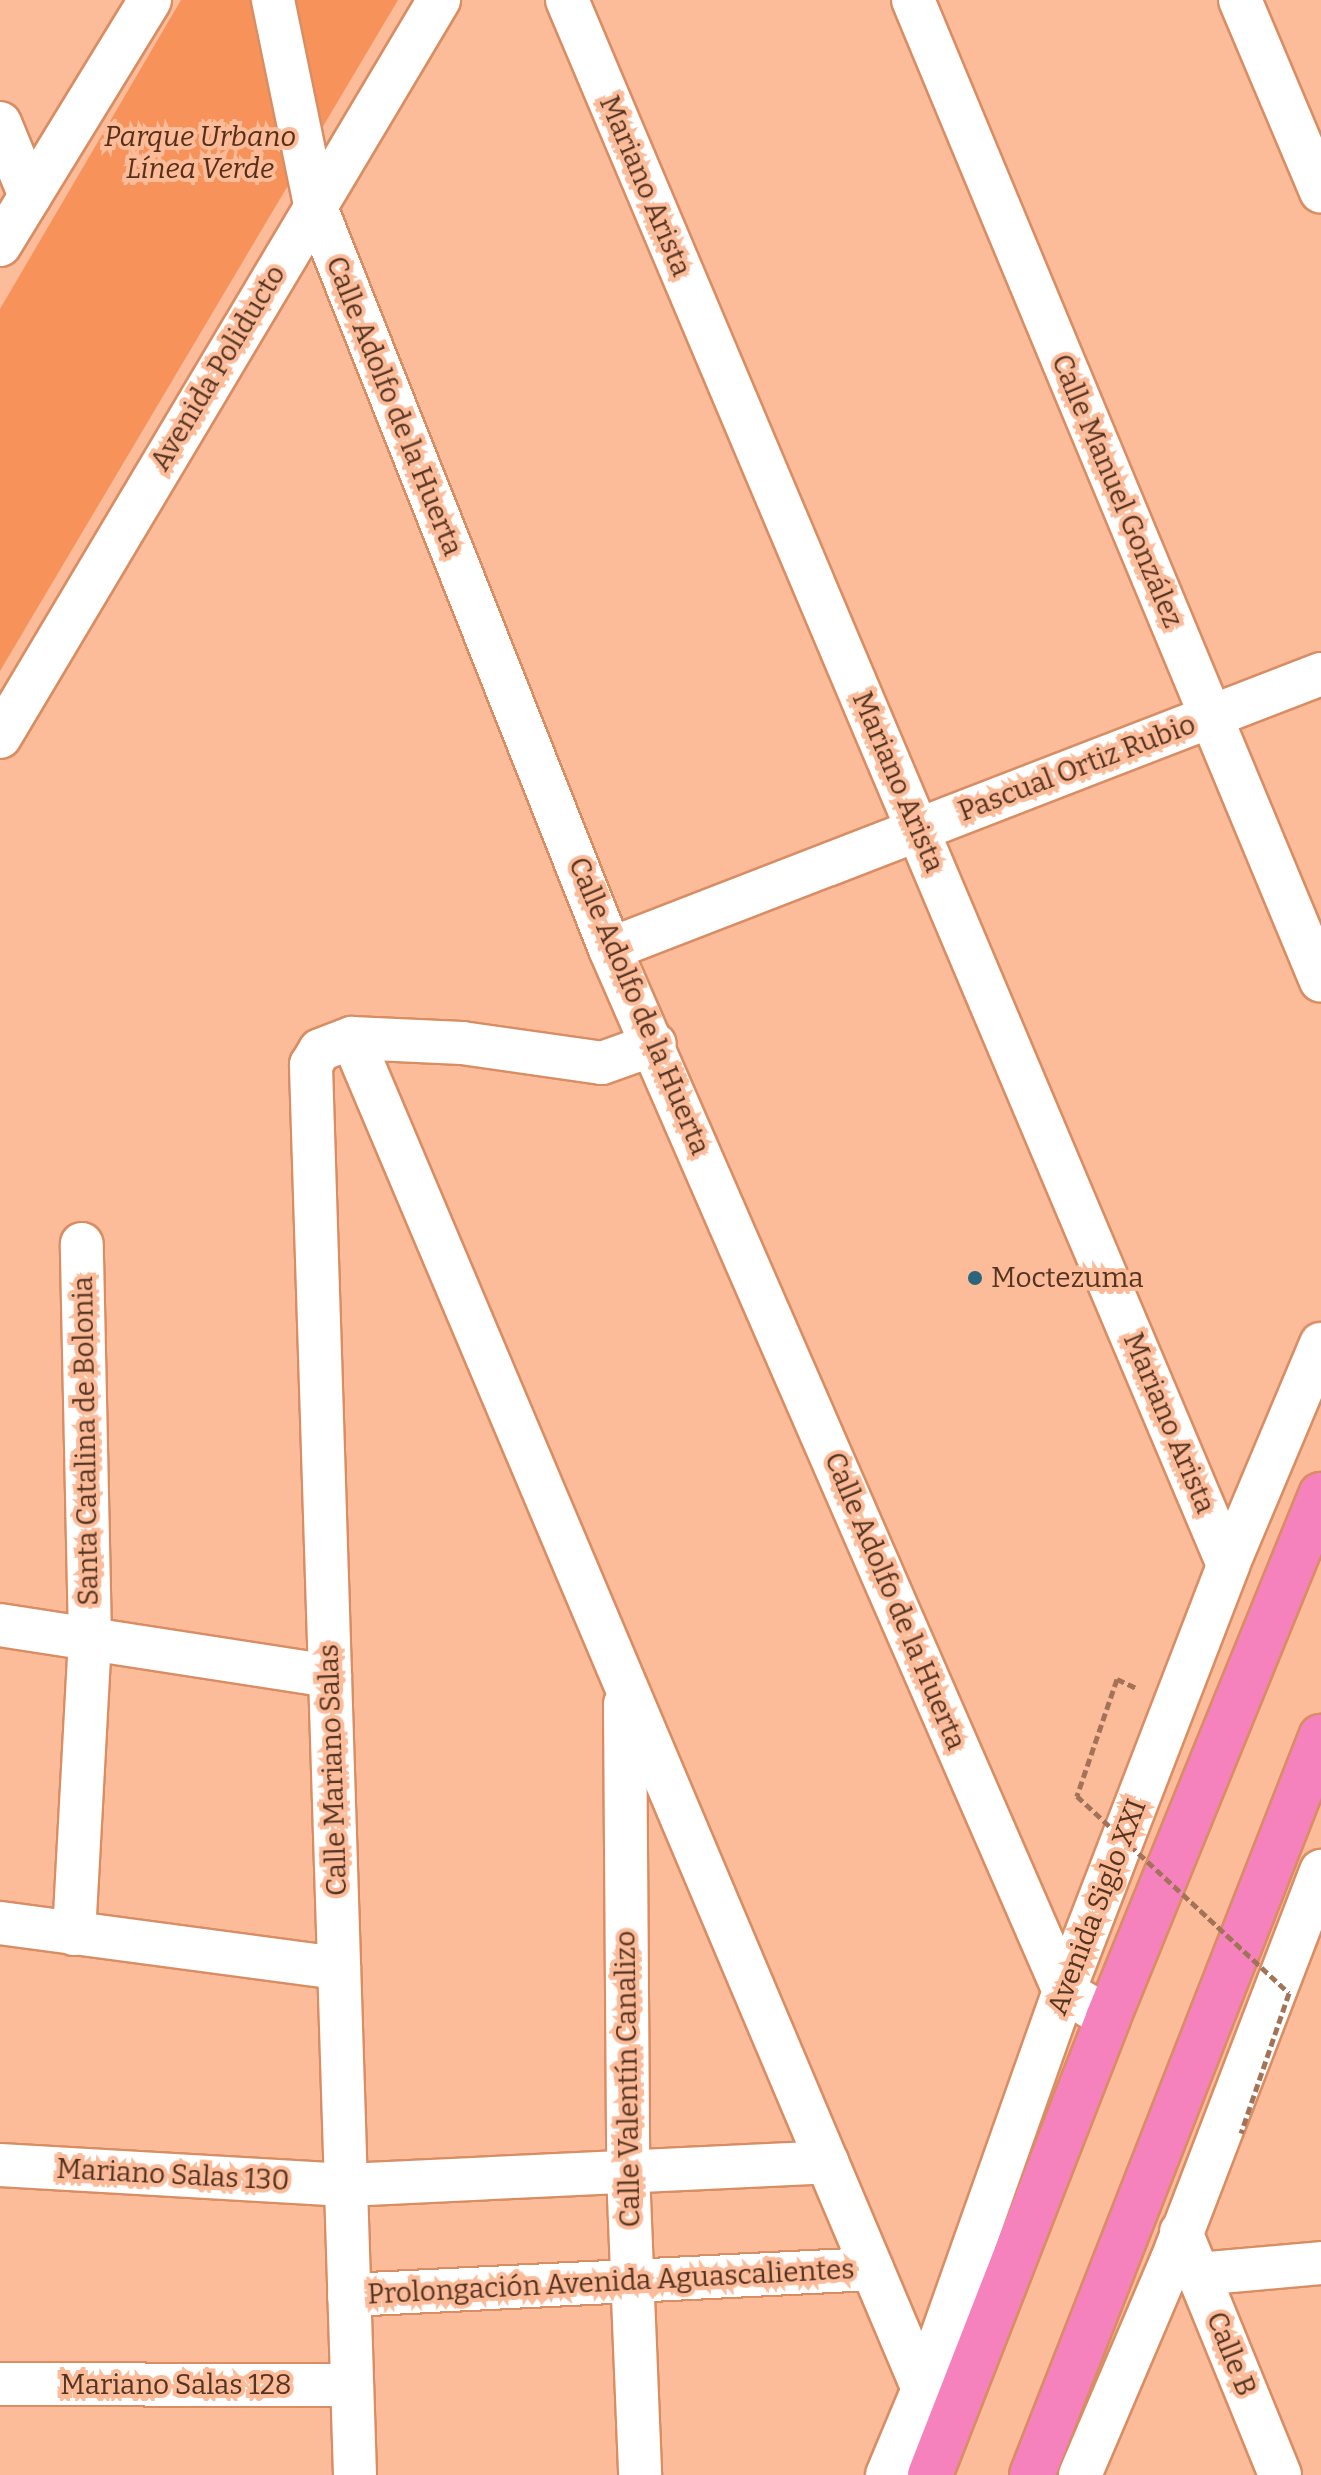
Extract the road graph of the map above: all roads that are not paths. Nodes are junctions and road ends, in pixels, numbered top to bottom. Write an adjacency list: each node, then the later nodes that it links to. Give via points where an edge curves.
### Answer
1 (150, 0): 9 (street)
2 (273, 0): 10 (street, Calle Adolfo de la Huerta)
3 (439, 0): 10 (street, Avenida Poliducto)
4 (567, 0): 15 (street, Mariano Arista)
5 (913, 0): 13 (street, Calle Manuel González)
6 (1240, 0): 8 (street)
7 (0, 123): 9 (street)
8 (1321, 192)
9 (30, 196): 11 (street)
10 (315, 205): 14 (street, Avenida Poliducto); 16 (street, Calle Adolfo de la Huerta)
11 (0, 245)
12 (1321, 674): 13 (street, Pascual Ortiz Rubio)
13 (1211, 716): 15 (street, Pascual Ortiz Rubio); 17 (street, Calle Manuel González)
14 (0, 737)
15 (918, 830): 16 (street, Pascual Ortiz Rubio); 23 (street, Mariano Arista)
16 (610, 949): 19 (street, Calle Adolfo de la Huerta)
17 (1321, 981)
18 (352, 1038): 19 (street, via 462,1043 602,1063); 26 (street, Calle Mariano Salas, via 320,1050 311,1065); 27 (street)
19 (655, 1044): 33 (street, Calle Adolfo de la Huerta)
20 (82, 1244): 25 (street, Santa Catalina de Bolonia)
21 (1321, 1344): 23 (street, Avenida Siglo XXI)
22 (1321, 1495): 34 (highway, Avenida Siglo XXI)
23 (1228, 1565): 33 (street, Avenida Siglo XXI)
24 (0, 1625): 25 (street)
25 (90, 1638): 26 (street); 31 (street, Santa Catalina de Bolonia)
26 (330, 1676): 32 (street, Calle Mariano Salas)
27 (624, 1683): 35 (street); 37 (street, Calle Valentín Canalizo)
28 (1321, 1737): 52 (highway)
29 (1321, 1871): 39 (street)
30 (0, 1923): 31 (street)
31 (74, 1934): 32 (street)
32 (339, 1968): 38 (street, Calle Mariano Salas)
33 (1064, 1991): 34 (street); 47 (street, Avenida Siglo XXI)
34 (1108, 2018): 51 (highway, Avenida Siglo XXI)
35 (827, 2162): 37 (street); 41 (street)
36 (0, 2165): 38 (street, Mariano Salas 130)
37 (628, 2172): 38 (street); 43 (street, Calle Valentín Canalizo)
38 (346, 2185): 44 (street, Calle Mariano Salas)
39 (1181, 2232): 42 (street, Calle B); 53 (street)
40 (1321, 2263): 42 (street)
41 (872, 2269): 43 (street, Prolongación Avenida Aguascalientes); 47 (street)
42 (1198, 2274): 54 (street, Calle B)
43 (632, 2281): 44 (street, Prolongación Avenida Aguascalientes); 49 (street, Calle Valentín Canalizo)
44 (349, 2295): 46 (street, Calle Mariano Salas)
45 (0, 2384): 46 (street, Mariano Salas 128)
46 (352, 2385): 48 (street, Calle Mariano Salas)
47 (923, 2389): 50 (street, Avenida Siglo XXI)
48 (355, 2475)
49 (640, 2475)
50 (887, 2475)
51 (930, 2475)
52 (1032, 2475)
53 (1080, 2475)
54 (1280, 2475)

